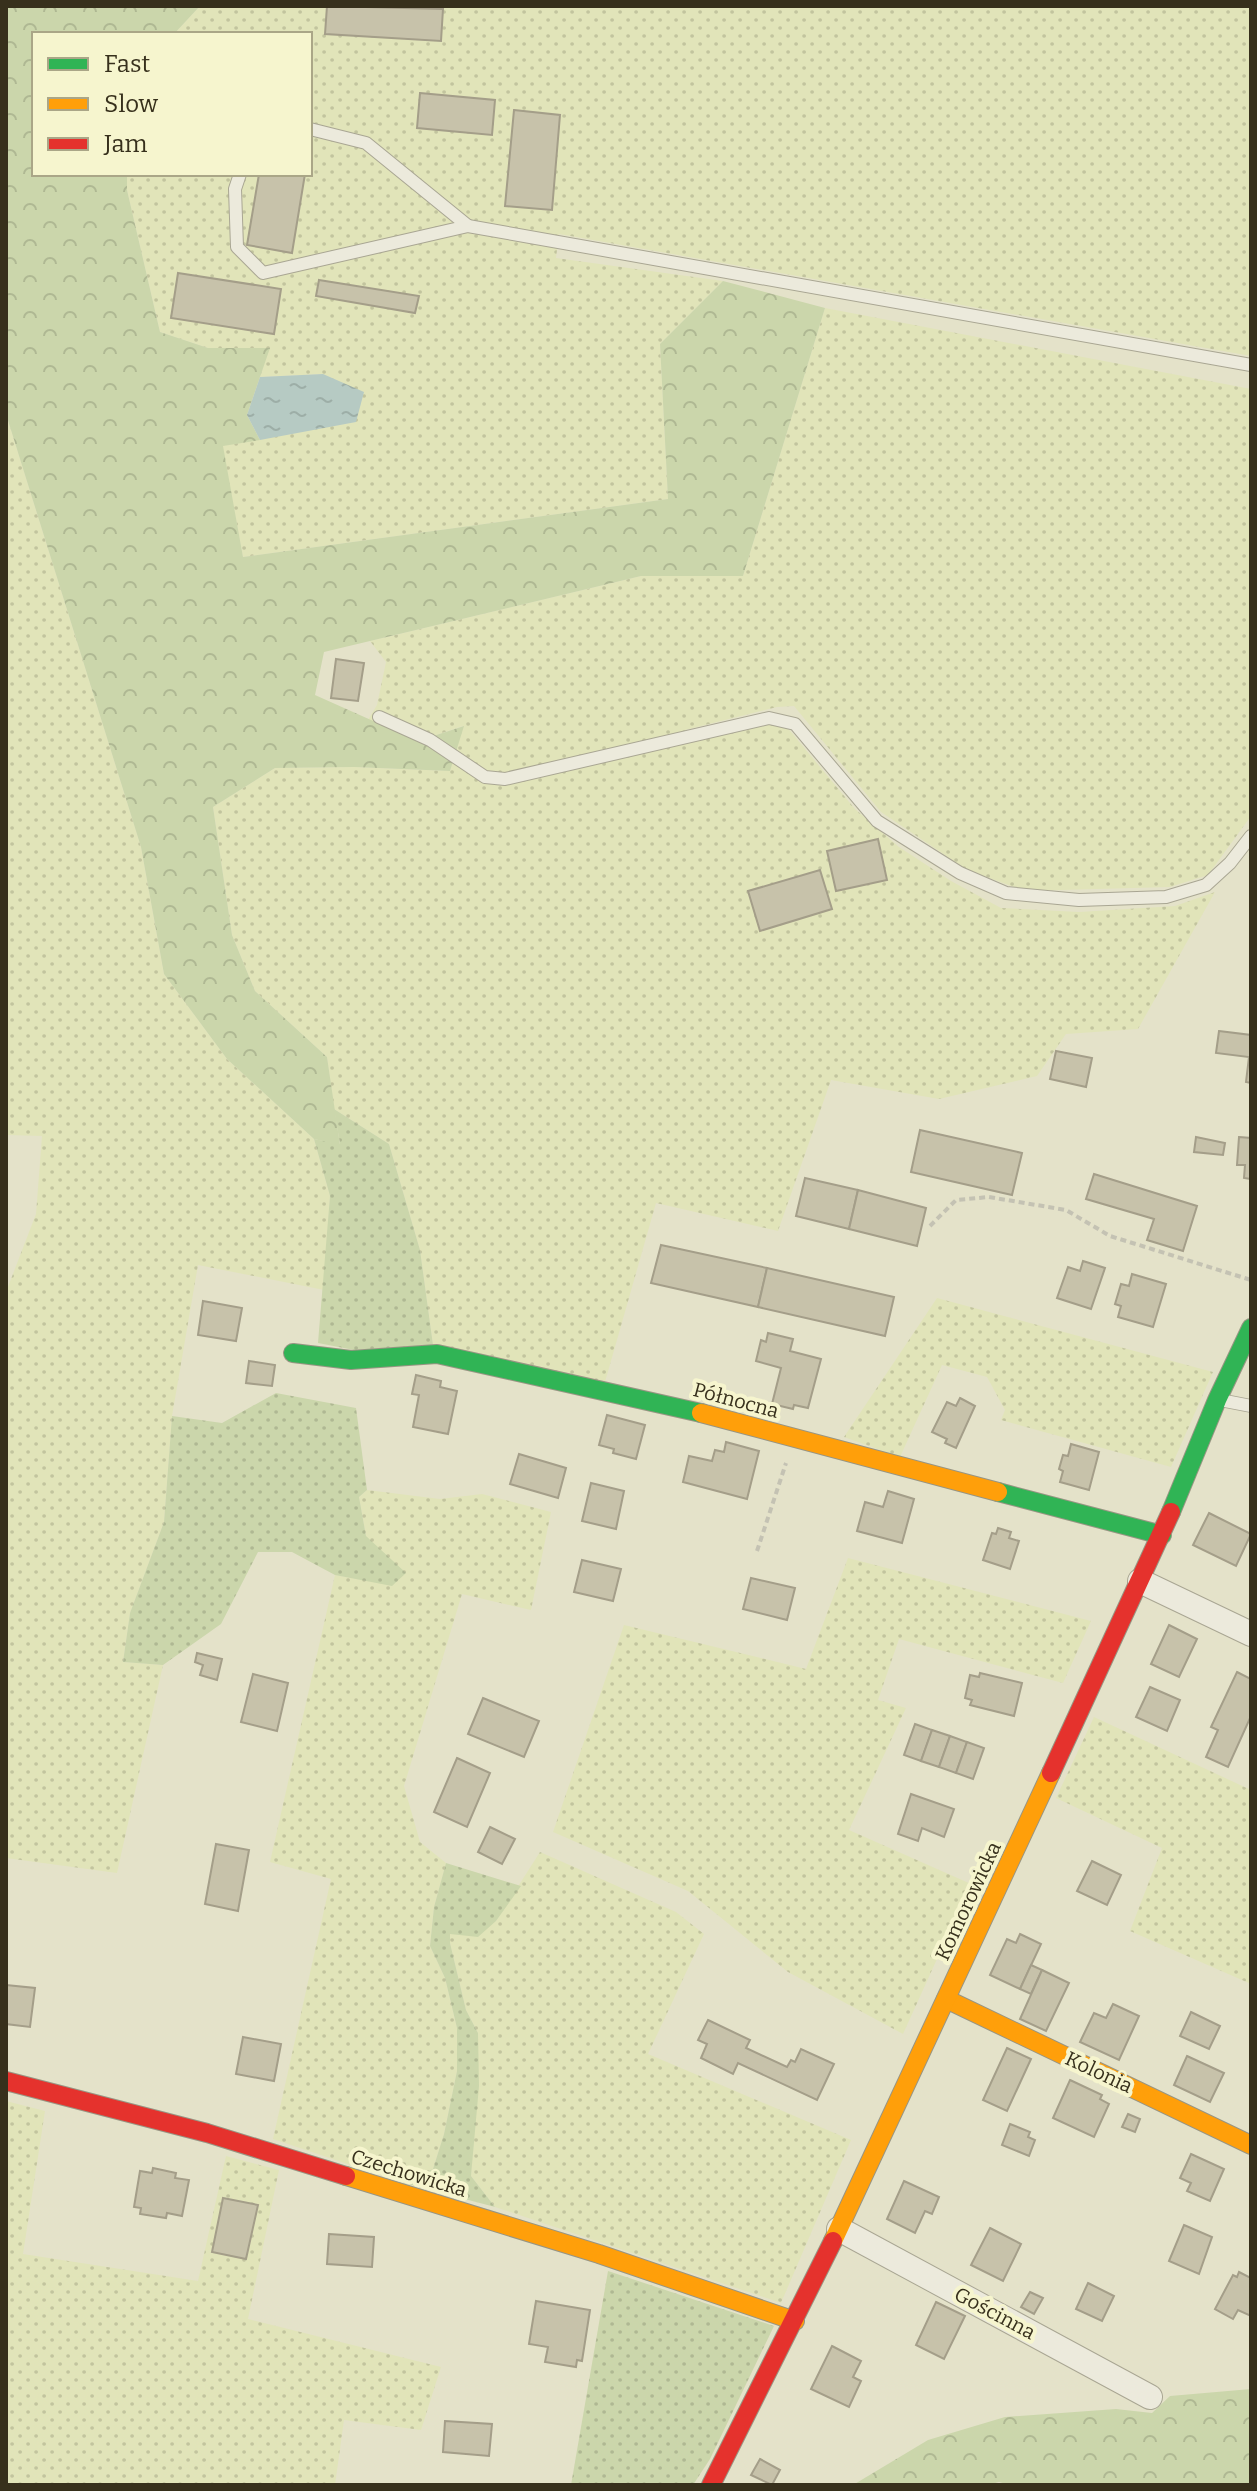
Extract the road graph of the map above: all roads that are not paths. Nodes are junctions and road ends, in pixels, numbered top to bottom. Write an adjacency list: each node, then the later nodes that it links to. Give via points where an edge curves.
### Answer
1 (312, 130): 3 (lane, via 366,143)
2 (239, 176): 3 (lane, via 237,247 263,273)
3 (468, 226): 4 (lane)
4 (1251, 365)
5 (379, 717): 6 (lane, via 430,740 485,777 505,779 769,718 783,720 795,724 877,821 960,873 1006,893 1079,900 1166,897 1206,885)
6 (1251, 836)
7 (1251, 1328): 9 (street, Komorowicka)
8 (293, 1353): 11 (street, Północna, via 351,1360 437,1354 679,1408)
9 (1217, 1400): 10 (lane); 11 (street, Komorowicka)
10 (1251, 1406)
11 (1162, 1535): 12 (street, Komorowicka)
12 (1140, 1581): 13 (street); 14 (street, Komorowicka)
13 (1251, 1634)
14 (946, 1999): 16 (street, Kolonia); 17 (street, Komorowicka)
15 (6, 2081): 18 (street, Czechowicka, via 207,2133 599,2254)
16 (1251, 2145)
17 (839, 2229): 18 (street, Komorowicka); 19 (street, Gościnna)
18 (795, 2321): 20 (street, Komorowicka)
19 (1150, 2397)
20 (711, 2485)

